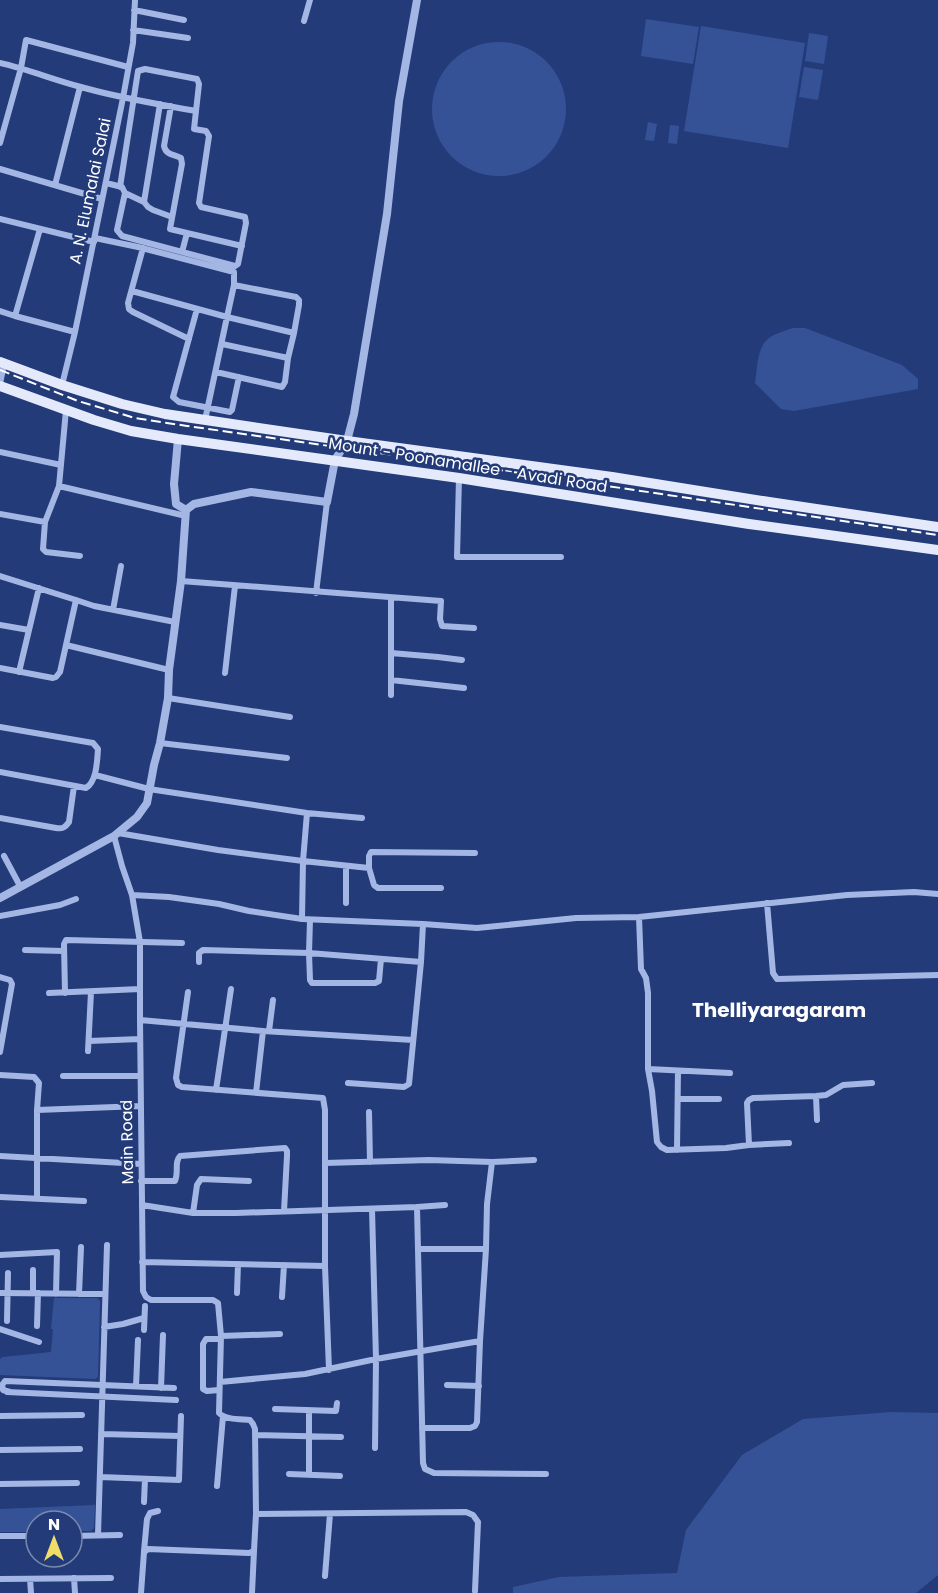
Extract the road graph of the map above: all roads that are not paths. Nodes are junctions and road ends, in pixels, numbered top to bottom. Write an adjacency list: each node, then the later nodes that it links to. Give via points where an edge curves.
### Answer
1 (135, 0): 4 (street, A. N. Elumalai Salai)
2 (310, 0): 6 (street)
3 (417, 0): 56 (street, via 399,101 387,214)
4 (134, 10): 5 (street); 7 (street, A. N. Elumalai Salai)
5 (184, 20)
6 (304, 21)
7 (133, 30): 8 (street); 10 (street, A. N. Elumalai Salai)
8 (188, 38)
9 (0, 63): 11 (street)
10 (128, 67): 11 (street, via 26,39); 13 (street, A. N. Elumalai Salai)
11 (21, 68): 12 (street); 19 (street)
12 (80, 87): 13 (street); 23 (street)
13 (123, 98): 14 (street); 22 (street, A. N. Elumalai Salai)
14 (134, 99): 15 (street); 17 (street, via 136,76 141,69 194,77 199,81); 24 (street)
15 (160, 104): 16 (street); 27 (street)
16 (171, 106): 17 (street); 28 (street, via 164,146 166,152 182,160)
17 (196, 111): 33 (street, via 194,129 206,131 209,136 199,203 201,207 245,218)
18 (0, 114): 19 (street)
19 (8, 117): 20 (street)
20 (0, 143)
21 (0, 169): 23 (street)
22 (106, 183): 24 (street); 26 (street, A. N. Elumalai Salai)
23 (55, 185): 26 (street)
24 (120, 187): 25 (street)
25 (124, 193): 27 (street); 35 (street, via 117,230 120,235)
26 (102, 199): 32 (street, A. N. Elumalai Salai)
27 (144, 201): 28 (street, via 153,210)
28 (172, 217): 31 (street, via 170,229)
29 (0, 219): 30 (street)
30 (40, 229): 32 (street); 40 (street)
31 (187, 233): 33 (street); 35 (street)
32 (94, 240): 34 (street); 42 (street, A. N. Elumalai Salai)
33 (242, 246): 35 (street, via 237,266)
34 (143, 249): 36 (street, via 234,273); 37 (street)
35 (182, 252)
36 (234, 285): 41 (street); 43 (street, via 296,297 299,305)
37 (132, 291): 38 (street); 44 (street, via 129,309)
38 (197, 309): 41 (street); 44 (street)
39 (0, 311): 40 (street)
40 (15, 316): 42 (street)
41 (227, 317): 43 (street); 45 (street)
42 (75, 332): 51 (street, A. N. Elumalai Salai)
43 (294, 333): 46 (street)
44 (189, 339): 52 (street, via 173,398)
45 (222, 344): 46 (street); 48 (street)
46 (288, 358): 49 (street, via 282,387)
47 (2, 363): 50 (street); 51 (main road, Mount - Poonamallee - Avadi Road)
48 (216, 372): 49 (street); 52 (street)
49 (239, 377): 52 (street, via 230,412)
50 (0, 385): 53 (main road, Mount - Poonamallee - Avadi Road)
51 (62, 385): 54 (main road, Mount - Poonamallee - Avadi Road, via 122,404)
52 (208, 408): 54 (street)
53 (66, 411): 55 (main road, Mount - Poonamallee - Avadi Road); 59 (street)
54 (205, 421): 56 (main road, Mount - Poonamallee - Avadi Road)
55 (178, 439): 58 (main road, Mount - Poonamallee - Avadi Road); 63 (street, via 176,504)
56 (347, 441): 58 (street); 66 (main road, Mount - Poonamallee - Avadi Road)
57 (0, 452): 59 (street)
58 (335, 460): 60 (main road, Mount - Poonamallee - Avadi Road); 62 (street)
59 (61, 465): 61 (street)
60 (459, 478): 67 (main road, Mount - Poonamallee - Avadi Road); 69 (street, via 457,557)
61 (59, 486): 63 (street); 65 (street)
62 (327, 502): 63 (street, via 251,492 194,504); 75 (street)
63 (186, 513): 72 (street)
64 (0, 514): 65 (street)
65 (45, 522): 68 (street, via 44,550)
66 (938, 527)
67 (938, 550)
68 (80, 556)
69 (561, 557)
70 (121, 566): 78 (street)
71 (0, 576): 74 (street)
72 (181, 581): 73 (street); 79 (street)
73 (235, 586): 75 (street); 89 (street)
74 (39, 588): 77 (street); 82 (street)
75 (316, 593): 76 (street)
76 (391, 598): 81 (street, via 441,601 442,627); 84 (street)
77 (76, 600): 78 (street); 83 (street)
78 (113, 610): 79 (street)
79 (175, 622): 87 (street)
80 (0, 625): 82 (street)
81 (474, 628)
82 (29, 630): 88 (street)
83 (66, 645): 87 (street); 88 (street, via 56,677)
84 (391, 653): 85 (street); 90 (street)
85 (462, 660)
86 (0, 668): 88 (street)
87 (169, 670): 93 (street)
88 (19, 672)
89 (225, 673)
90 (391, 680): 91 (street); 92 (street)
91 (464, 688)
92 (391, 695)
93 (168, 698): 94 (street); 96 (street)
94 (290, 717)
95 (0, 727): 99 (street, via 93,743 98,749)
96 (160, 743): 97 (street); 101 (street)
97 (287, 758)
98 (0, 772): 100 (street)
99 (94, 775): 100 (street, via 89,787); 101 (street)
100 (74, 786): 103 (street, via 66,827)
101 (149, 789): 102 (street); 105 (street, via 147,802 137,817)
102 (307, 813): 104 (street); 108 (street)
103 (0, 818)
104 (362, 818)
105 (116, 835): 108 (street); 111 (street); 114 (street, Main Road)
106 (475, 853): 110 (street, via 371,852)
107 (4, 856): 111 (street)
108 (303, 861): 109 (street); 121 (street)
109 (346, 867): 110 (street); 117 (street)
110 (369, 868): 112 (street, via 378,888)
111 (20, 886): 115 (street)
112 (441, 888)
113 (938, 894): 118 (street, via 847,895)
114 (132, 895): 121 (street, via 219,904); 124 (street, Main Road)
115 (0, 898)
116 (76, 899): 119 (street)
117 (346, 903)
118 (767, 903): 120 (street); 132 (street, via 773,973 777,979)
119 (0, 916)
120 (639, 917): 123 (street, via 558,919 477,928); 150 (street, via 641,969 648,993)
121 (302, 920): 122 (street)
122 (310, 920): 123 (street); 128 (street)
123 (423, 924): 131 (street)
124 (140, 942): 125 (street); 127 (street, via 68,939); 135 (street, Main Road)
125 (182, 943)
126 (25, 950): 127 (street)
127 (64, 951): 139 (street)
128 (309, 952): 129 (street); 129 (street, via 312,983 377,983); 130 (street, via 203,950)
129 (381, 959): 131 (street)
130 (199, 962)
131 (420, 962): 146 (street)
132 (938, 975)
133 (0, 977): 149 (street, via 12,984)
134 (231, 989): 143 (street)
135 (140, 990): 136 (street); 141 (street, Main Road)
136 (91, 992): 139 (street); 147 (street)
137 (188, 992): 142 (street)
138 (49, 993): 139 (street)
139 (64, 993)
140 (273, 1000): 144 (street)
141 (140, 1020): 142 (street); 145 (street, Main Road)
142 (183, 1024): 143 (street); 158 (street, via 176,1082 182,1087)
143 (225, 1028): 144 (street); 158 (street)
144 (266, 1031): 146 (street); 159 (street)
145 (140, 1039): 147 (street); 155 (street, Main Road)
146 (412, 1040): 156 (street, via 407,1086)
147 (88, 1041): 148 (street)
148 (88, 1051)
149 (0, 1052)
150 (648, 1069): 151 (street); 169 (street, via 657,1142 664,1149)
151 (678, 1071): 152 (street); 161 (street)
152 (730, 1073)
153 (0, 1075): 164 (street, via 38,1080)
154 (63, 1076): 155 (street)
155 (140, 1076): 163 (street, Main Road)
156 (348, 1083)
157 (872, 1083): 160 (street, via 843,1085)
158 (216, 1090): 159 (street)
159 (256, 1093): 175 (street, via 323,1098)
160 (816, 1096): 166 (street); 168 (street, via 749,1100)
161 (678, 1099): 162 (street); 169 (street)
162 (719, 1099)
163 (141, 1106): 164 (street); 176 (street, Main Road)
164 (37, 1110): 171 (street)
165 (369, 1112): 173 (street)
166 (817, 1120)
167 (789, 1143): 168 (street)
168 (749, 1145): 169 (street)
169 (677, 1150)
170 (0, 1156): 171 (street)
171 (36, 1157): 176 (street); 180 (street)
172 (534, 1160): 174 (street)
173 (370, 1162): 174 (street); 175 (street)
174 (492, 1162): 192 (street)
175 (325, 1163): 187 (street)
176 (141, 1164): 177 (street, Main Road)
177 (141, 1181): 182 (street, Main Road); 186 (street, via 175,1180 177,1160 183,1155 285,1148)
178 (249, 1181): 188 (street, via 201,1179)
179 (0, 1197): 180 (street)
180 (38, 1198): 181 (street)
181 (84, 1201)
182 (141, 1205): 188 (street); 194 (street, Main Road)
183 (445, 1205): 184 (street)
184 (417, 1207): 185 (street); 191 (street)
185 (372, 1209): 187 (street); 222 (street)
186 (284, 1210): 187 (street); 188 (street)
187 (326, 1211): 197 (street)
188 (194, 1213)
189 (107, 1245): 206 (street)
190 (81, 1247): 205 (street)
191 (419, 1249): 192 (street); 221 (street)
192 (486, 1249): 219 (street)
193 (0, 1255): 204 (street, via 57,1252)
194 (142, 1262): 195 (street); 217 (street, Main Road, via 146,1297 213,1300 218,1303)
195 (238, 1264): 196 (street); 203 (street)
196 (284, 1265): 197 (street); 207 (street)
197 (326, 1266): 223 (street)
198 (33, 1270): 202 (street)
199 (8, 1273): 201 (street)
200 (0, 1293): 201 (street)
201 (8, 1293): 202 (street); 210 (street)
202 (35, 1293): 204 (street); 211 (street)
203 (237, 1293)
204 (56, 1294): 205 (street)
205 (80, 1294): 206 (street)
206 (105, 1294): 212 (street)
207 (282, 1297)
208 (144, 1306): 209 (street)
209 (144, 1318): 212 (street); 214 (street)
210 (7, 1321)
211 (37, 1326)
212 (104, 1327): 225 (street)
213 (0, 1329): 220 (street)
214 (144, 1330)
215 (280, 1334): 217 (street)
216 (163, 1335): 229 (street)
217 (221, 1337): 224 (street, Main Road); 231 (street, via 206,1339 203,1344 203,1389)
218 (138, 1340): 227 (street)
219 (480, 1341): 221 (street); 228 (street)
220 (39, 1342)
221 (420, 1351): 222 (street); 243 (street)
222 (376, 1359): 223 (street); 249 (street)
223 (329, 1370): 224 (street)
224 (220, 1382): 231 (street, Main Road)
225 (102, 1385): 227 (street); 233 (street, via 7,1380 3,1388); 234 (street)
226 (447, 1385): 228 (street)
227 (136, 1386): 229 (street)
228 (479, 1386): 243 (street, via 475,1426)
229 (161, 1388): 230 (street)
230 (174, 1388)
231 (219, 1390): 242 (street, Main Road, via 218,1408)
232 (0, 1392): 233 (street)
233 (9, 1392): 234 (street)
234 (102, 1397): 235 (street); 244 (street)
235 (176, 1400)
236 (338, 1402): 238 (street, via 336,1411)
237 (275, 1409): 238 (street)
238 (309, 1411): 246 (street)
239 (82, 1415): 240 (street)
240 (0, 1416)
241 (181, 1416): 247 (street)
242 (223, 1416): 245 (street, via 250,1420); 260 (street, Main Road)
243 (422, 1428): 254 (street, via 423,1463 425,1469 434,1473)
244 (101, 1434): 247 (street); 256 (street)
245 (255, 1434): 246 (street); 263 (street)
246 (309, 1436): 248 (street); 253 (street)
247 (180, 1437): 257 (street, via 179,1480)
248 (341, 1437)
249 (375, 1448)
250 (80, 1449): 251 (street)
251 (0, 1450)
252 (289, 1474): 253 (street)
253 (309, 1474): 255 (street)
254 (546, 1474)
255 (340, 1476)
256 (100, 1477): 257 (street); 265 (street)
257 (145, 1479): 261 (street)
258 (77, 1483): 259 (street)
259 (0, 1484)
260 (217, 1486)
261 (144, 1502)
262 (158, 1511): 271 (street, via 150,1513 147,1519)
263 (256, 1514): 264 (street); 270 (street)
264 (330, 1514): 272 (street); 277 (street, via 473,1515 478,1522)
265 (98, 1535): 266 (street); 269 (street)
266 (120, 1535)
267 (0, 1536): 268 (street)
268 (24, 1536)
269 (84, 1536)
270 (254, 1551): 271 (street, via 151,1548); 281 (street)
271 (144, 1552): 280 (street)
272 (325, 1576)
273 (74, 1578): 274 (street); 276 (street); 279 (street)
274 (111, 1578)
275 (0, 1579): 276 (street)
276 (30, 1579): 278 (street)
277 (475, 1591)
278 (31, 1593)
279 (75, 1593)
280 (141, 1593)
281 (252, 1593)

